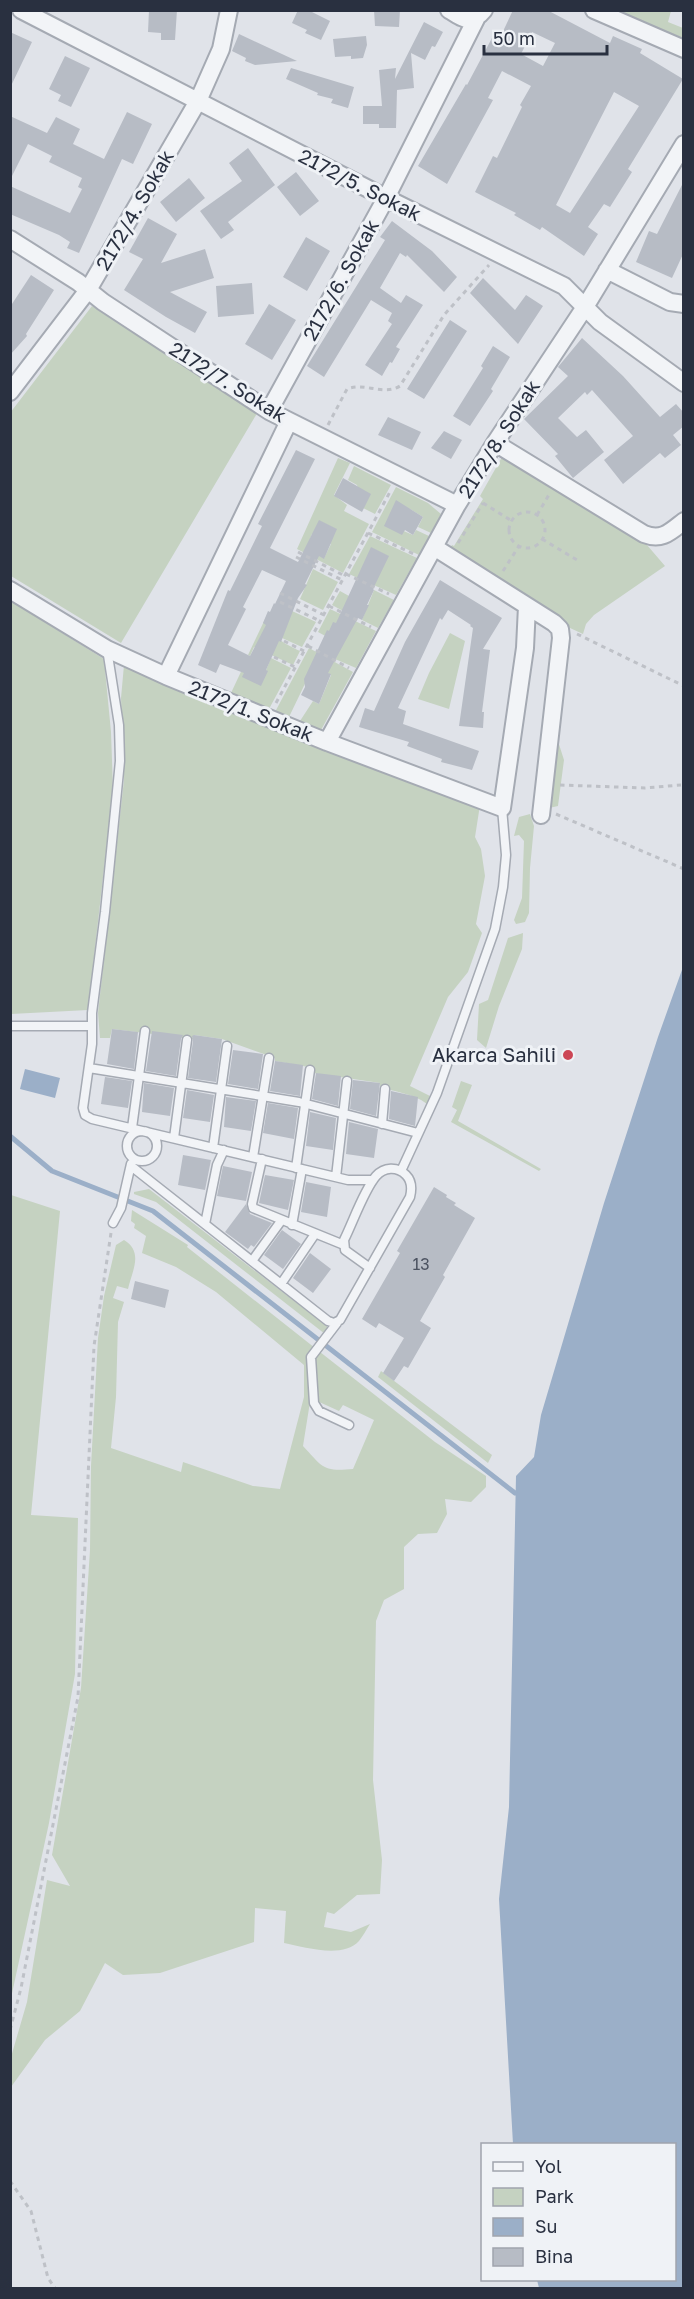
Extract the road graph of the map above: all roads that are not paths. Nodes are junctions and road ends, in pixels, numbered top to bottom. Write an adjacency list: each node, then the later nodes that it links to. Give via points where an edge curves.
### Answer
1 (21, 10): 7 (street, 2172/5. Sokak)
2 (229, 10): 7 (street, 2172/4. Sokak, via 221,49)
3 (449, 10): 5 (street, via 465,19)
4 (594, 10): 6 (street)
5 (480, 15): 9 (street, 2172/6. Sokak)
6 (684, 49)
7 (198, 101): 9 (street, 2172/5. Sokak); 12 (street, 2172/4. Sokak)
8 (684, 144): 11 (street, 2172/8. Sokak)
9 (386, 198): 14 (street, 2172/5. Sokak, via 564,286); 17 (street, 2172/6. Sokak)
10 (10, 240): 12 (street, 2172/7. Sokak)
11 (607, 270): 13 (street, via 670,302); 14 (street, 2172/8. Sokak)
12 (88, 290): 16 (street, 2172/4. Sokak); 17 (street, 2172/7. Sokak)
13 (684, 304)
14 (585, 308): 15 (street, 2172/5. Sokak); 19 (street, 2172/8. Sokak)
15 (684, 383)
16 (10, 392)
17 (269, 411): 18 (street, 2172/7. Sokak)
18 (289, 421): 20 (street, 2172/7. Sokak, via 399,476); 26 (street)
19 (495, 443): 20 (street, 2172/8. Sokak); 21 (street, via 652,537 667,535)
20 (461, 499): 22 (street, 2172/8. Sokak)
21 (684, 522)
22 (430, 554): 24 (street); 27 (street, 2172/8. Sokak)
23 (10, 590): 25 (street, 2172/1. Sokak)
24 (527, 606): 28 (street, via 525,648); 29 (street, via 554,623 561,638)
25 (107, 649): 26 (street, 2172/1. Sokak); 31 (lane, via 119,724 120,761)
26 (166, 676): 27 (street, 2172/1. Sokak)
27 (327, 741): 28 (street, 2172/1. Sokak)
28 (502, 808): 49 (lane, via 506,855 495,929 437,1093)
29 (541, 812)
30 (10, 1026): 31 (lane)
31 (92, 1026): 36 (lane)
32 (145, 1031): 38 (lane)
33 (187, 1040): 40 (lane)
34 (227, 1046): 42 (lane)
35 (269, 1058): 43 (lane)
36 (89, 1068): 38 (lane); 47 (lane, via 83,1108 86,1115)
37 (310, 1070): 44 (lane)
38 (139, 1076): 40 (lane); 47 (lane)
39 (347, 1081): 45 (lane)
40 (181, 1083): 42 (lane); 50 (lane)
41 (385, 1089): 46 (lane)
42 (221, 1090): 43 (lane); 51 (lane)
43 (263, 1096): 44 (lane); 53 (lane)
44 (305, 1104): 45 (lane); 55 (lane)
45 (343, 1114): 46 (lane); 57 (lane)
46 (382, 1124): 49 (lane)
47 (132, 1128): 48 (lane)
48 (145, 1131): 50 (lane); 54 (lane, via 128,1138 126,1148); 54 (lane, via 154,1137 156,1152 144,1162)
49 (418, 1133): 56 (lane)
50 (174, 1138): 51 (lane)
51 (213, 1148): 52 (lane)
52 (224, 1150): 53 (lane); 61 (lane, via 217,1165)
53 (257, 1158): 55 (lane); 59 (lane, via 252,1206)
54 (131, 1162): 60 (lane, via 121,1208); 61 (lane)
55 (299, 1168): 57 (lane); 62 (lane)
56 (401, 1171): 58 (lane, via 388,1169); 66 (lane, via 409,1179 410,1197)
57 (336, 1177): 58 (lane)
58 (373, 1180): 64 (lane)
59 (281, 1221): 62 (lane); 65 (lane)
60 (113, 1223)
61 (205, 1224): 65 (lane)
62 (292, 1225): 63 (lane)
63 (315, 1234): 64 (lane); 67 (lane)
64 (344, 1245): 66 (lane, via 348,1254)
65 (252, 1261): 67 (lane)
66 (369, 1268): 68 (lane)
67 (281, 1284): 68 (lane)
68 (335, 1327): 69 (lane, via 311,1358 315,1407)
69 (349, 1425)

